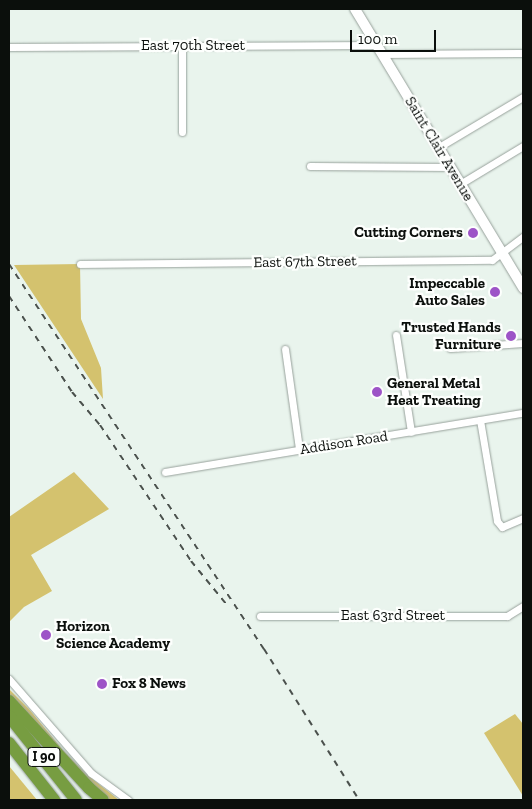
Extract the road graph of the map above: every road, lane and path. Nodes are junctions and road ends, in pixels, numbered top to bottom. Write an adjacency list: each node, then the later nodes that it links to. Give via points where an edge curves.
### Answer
1 (355, 9): 4 (main road, Saint Clair Avenue)
2 (9, 46): 3 (street, East 70th Street)
3 (182, 47): 4 (street, East 70th Street); 7 (street)
4 (380, 49): 5 (street, East 70th Street); 9 (main road, Saint Clair Avenue)
5 (523, 53)
6 (523, 97): 9 (street)
7 (182, 132)
8 (523, 146): 12 (street)
9 (438, 147): 11 (main road, Saint Clair Avenue)
10 (310, 166): 11 (street)
11 (451, 168): 12 (main road, Saint Clair Avenue)
12 (460, 184): 14 (main road, Saint Clair Avenue)
13 (523, 237): 14 (street, East 67th Street)
14 (502, 254): 15 (street, East 67th Street, via 492,260 458,261); 16 (main road, Saint Clair Avenue)
15 (80, 264)
16 (523, 288)
17 (396, 335): 23 (street)
18 (523, 343): 19 (street)
19 (450, 348)
20 (285, 349): 24 (street)
21 (523, 413): 22 (street, Addison Road)
22 (480, 420): 23 (street, Addison Road); 26 (street, via 498,522 502,527 509,526)
23 (411, 432): 24 (street, Addison Road)
24 (299, 449): 25 (street, Addison Road)
25 (165, 472)
26 (523, 518)
27 (523, 606): 28 (street, East 63rd Street, via 508,616)
28 (260, 616)
29 (9, 679): 37 (street, via 91,774)
30 (9, 701): 36 (highway)
31 (9, 716): 35 (highway, I 90)
32 (9, 743): 34 (highway, I 90)
33 (9, 756): 34 (highway)
34 (54, 800)
35 (76, 800)
36 (103, 800)
37 (128, 800)

